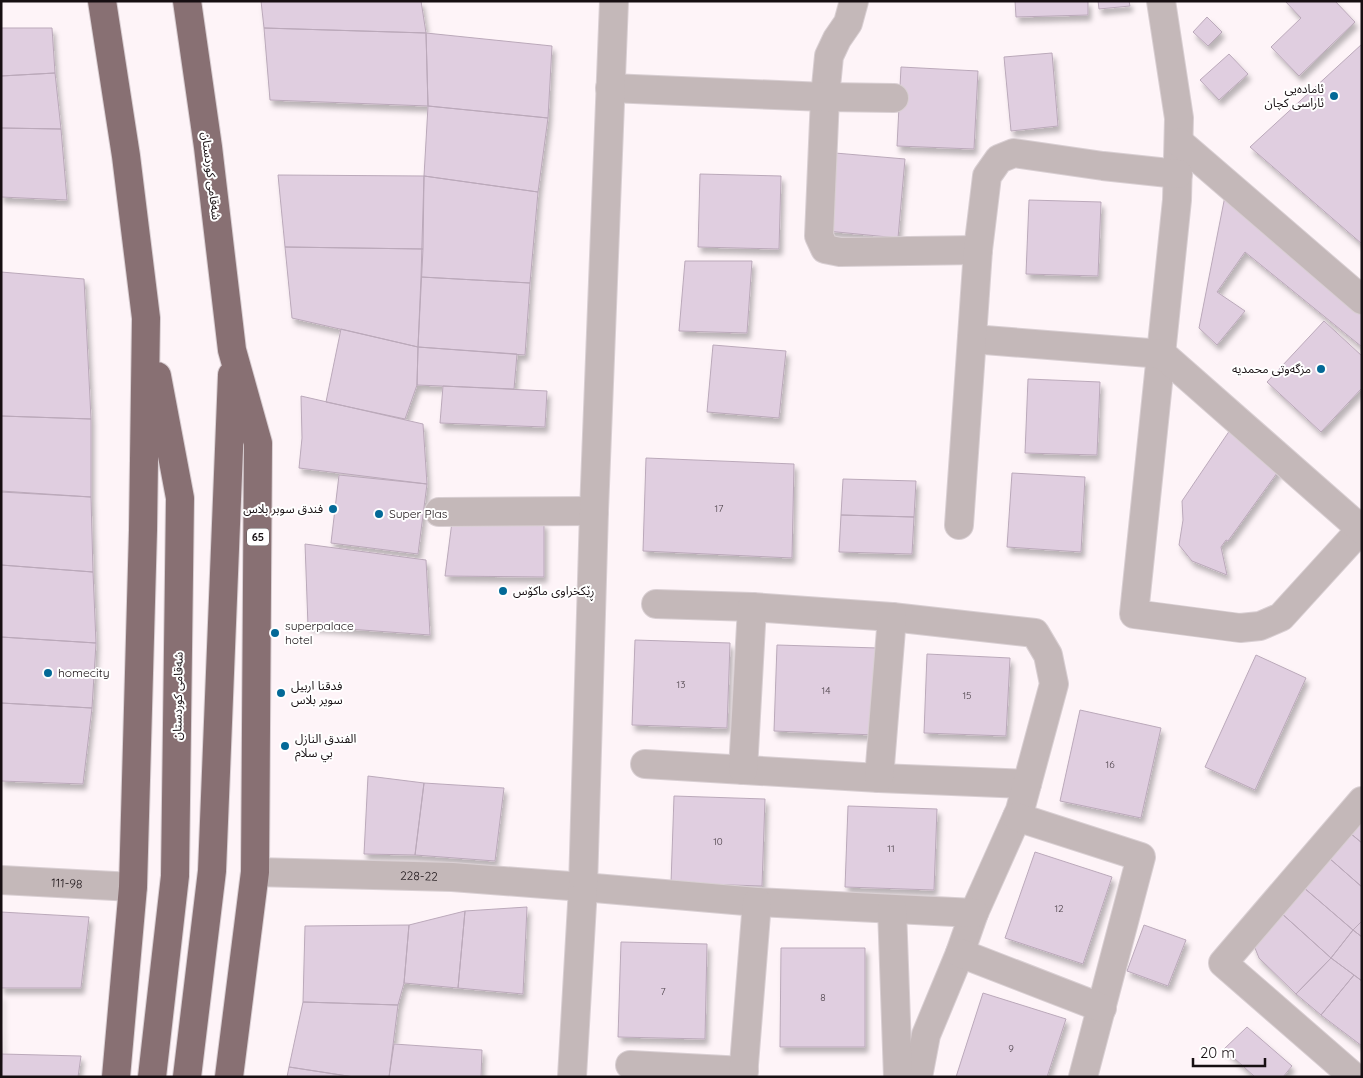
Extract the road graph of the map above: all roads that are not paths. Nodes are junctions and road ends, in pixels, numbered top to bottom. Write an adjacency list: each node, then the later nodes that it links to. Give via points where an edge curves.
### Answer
1 (102, 1): 13 (highway, شەقامی کوردستان)
2 (187, 1): 15 (highway, شەقامی کوردستان / 65)
3 (614, 1): 6 (street)
4 (854, 1): 7 (street, via 848,23 829,56)
5 (1162, 1): 9 (street, via 1179,118)
6 (610, 88): 7 (street); 17 (street)
7 (825, 98): 8 (street); 11 (street, via 819,236 825,249 840,252)
8 (894, 98)
9 (1179, 142): 10 (street); 12 (street)
10 (1178, 174): 11 (street, via 1014,153 999,158 987,176); 16 (street)
11 (978, 250): 14 (street)
12 (1362, 300)
13 (146, 318): 33 (highway, شەقامی کوردستان); 43 (highway, شەقامی کوردستان, via 180,498 175,876)
14 (972, 339): 16 (street); 19 (street)
15 (232, 350): 30 (highway, شەقامی کوردستان / 65, via 258,444); 44 (highway, شەقامی کوردستان / 65, via 212,871)
16 (1162, 354): 20 (street); 20 (street, via 1134,614 1240,628 1260,626 1281,617)
17 (594, 511): 18 (street); 32 (street)
18 (439, 512)
19 (959, 525)
20 (1361, 529)
21 (656, 604): 22 (street)
22 (752, 607): 23 (street); 25 (street)
23 (892, 617): 26 (street); 27 (street, via 1035,633 1048,655 1054,684)
24 (645, 764): 25 (street)
25 (743, 770): 26 (street)
26 (879, 778): 27 (street)
27 (1027, 784): 29 (street)
28 (1362, 801): 40 (street, via 1223,963)
29 (1017, 817): 36 (street); 38 (street, via 1141,857)
30 (255, 872): 32 (street, 228-22, via 452,877); 45 (highway, شەقامی کوردستان / 65)
31 (1, 880): 33 (street, 111-98)
32 (583, 886): 34 (street, 228-22); 46 (street)
33 (134, 887): 42 (highway, شەقامی کوردستان)
34 (757, 902): 35 (street, 228-22); 41 (street)
35 (892, 909): 36 (street, 228-22); 47 (street)
36 (974, 914): 37 (street)
37 (960, 953): 38 (street); 48 (street, via 926,1035)
38 (1102, 1008): 49 (street)
39 (630, 1065): 41 (street)
40 (1356, 1072)
41 (744, 1074)
42 (116, 1077)
43 (152, 1077)
44 (187, 1077)
45 (229, 1077)
46 (572, 1077)
47 (898, 1077)
48 (918, 1077)
49 (1083, 1077)

